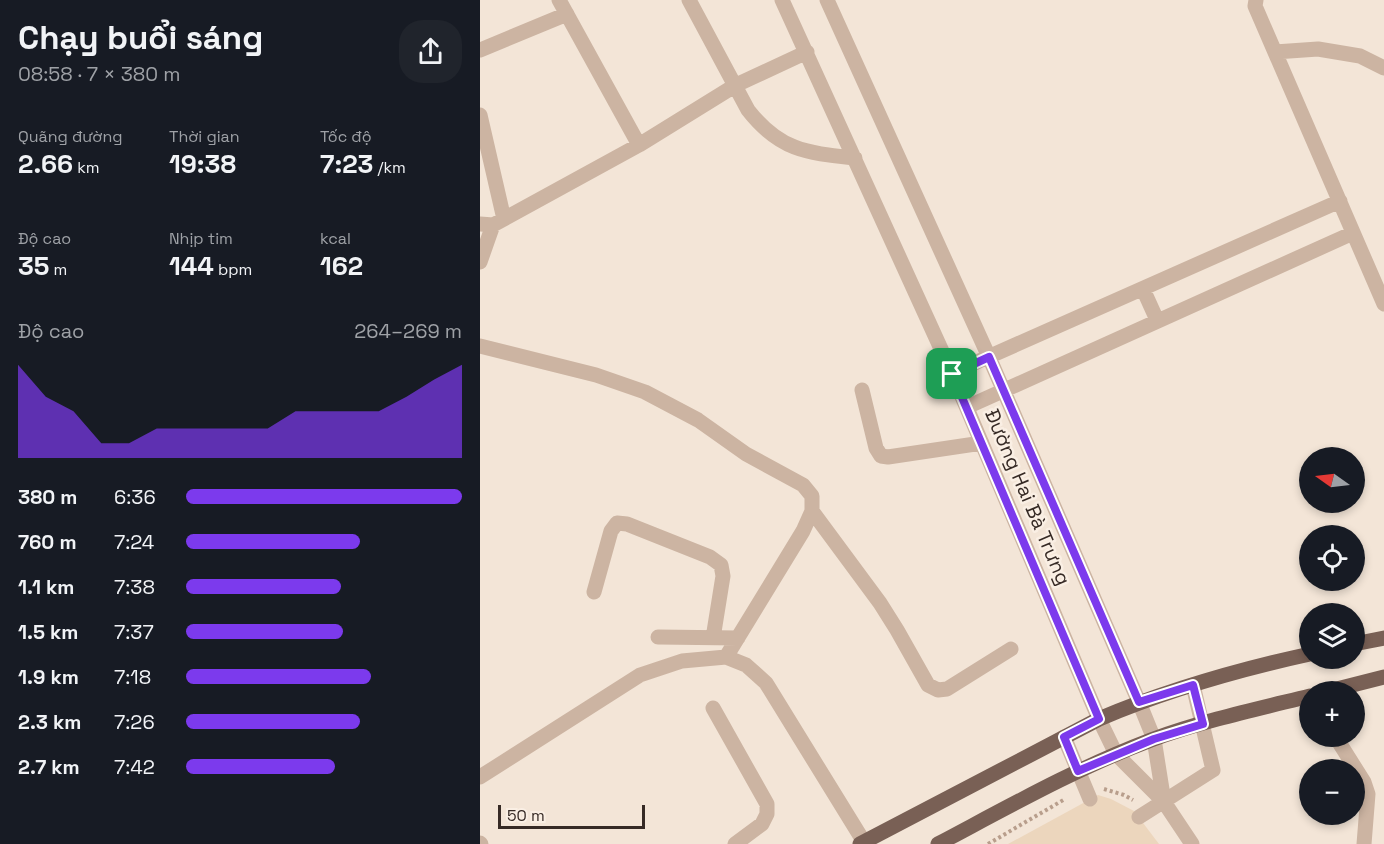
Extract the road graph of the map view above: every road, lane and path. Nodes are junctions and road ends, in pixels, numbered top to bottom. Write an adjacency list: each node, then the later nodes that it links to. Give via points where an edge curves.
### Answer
1 (558, 0): 6 (street)
2 (689, 0): 11 (street)
3 (782, 0): 8 (street, Đường Hai Bà Trưng)
4 (827, 0): 23 (street, Đường Hai Bà Trưng)
5 (1256, 0): 9 (street)
6 (567, 14): 7 (street); 13 (street)
7 (480, 50)
8 (807, 52): 11 (street); 14 (street, Đường Hai Bà Trưng)
9 (1275, 52): 10 (street, via 1318,49 1360,56); 15 (street)
10 (1384, 68)
11 (736, 85): 13 (street); 14 (street, via 748,110 777,140 810,153)
12 (480, 115): 16 (street)
13 (639, 145): 16 (street)
14 (855, 158): 24 (street, Đường Hai Bà Trưng)
15 (1340, 201): 17 (street); 19 (street)
16 (493, 223): 18 (street)
17 (1353, 233): 20 (street); 21 (street)
18 (480, 262)
19 (1143, 288): 21 (street); 23 (street)
20 (1384, 304)
21 (1157, 320): 25 (street)
22 (480, 346): 29 (street, via 596,375 645,392 803,484 812,496)
23 (989, 357): 24 (street); 25 (street, Đường Hai Bà Trưng)
24 (952, 374): 27 (street, Đường Hai Bà Trưng)
25 (1003, 389): 27 (street); 43 (street, Đường Hai Bà Trưng)
26 (862, 390): 28 (street, via 881,456)
27 (967, 407): 28 (street, Đường Hai Bà Trưng)
28 (982, 443): 45 (street, Đường Hai Bà Trưng)
29 (812, 511): 33 (street); 36 (street, via 886,612 928,685 938,690 947,688)
30 (594, 592): 32 (street, via 611,531 617,524 627,524 710,557 721,566 723,576)
31 (658, 637): 32 (street)
32 (713, 638): 33 (street)
33 (738, 638): 38 (street)
34 (1384, 638): 35 (main road)
35 (1365, 642)
36 (1011, 649)
37 (1299, 656): 41 (main road)
38 (726, 657): 52 (street, via 682,661 640,675); 57 (street, via 746,664 766,683)
39 (1384, 677): 40 (main road)
40 (1365, 682)
41 (1193, 685): 43 (main road); 46 (street)
42 (1299, 699): 46 (main road)
43 (1139, 702): 45 (main road); 48 (street, Đường Hai Bà Trưng)
44 (713, 708): 56 (street, via 767,804 768,814 762,824)
45 (1099, 719): 47 (main road); 50 (street, Đường Hai Bà Trưng)
46 (1203, 724): 48 (main road); 54 (street, via 1213,770)
47 (1064, 737): 51 (street); 57 (main road)
48 (1154, 739): 50 (main road); 54 (street, Đường Hai Bà Trưng)
49 (1342, 747): 61 (street, via 1368,794)
50 (1116, 754): 51 (main road); 54 (street, Đường Hai Bà Trưng)
51 (1078, 771): 53 (street); 58 (main road)
52 (480, 777)
53 (1088, 795): 59 (path, via 1067,798)
54 (1164, 802): 55 (street); 60 (street, Đường Hai Bà Trưng)
55 (1139, 817)
56 (738, 843)
57 (862, 843)
58 (938, 844)
59 (988, 844)
60 (1192, 844)
61 (1364, 844)

